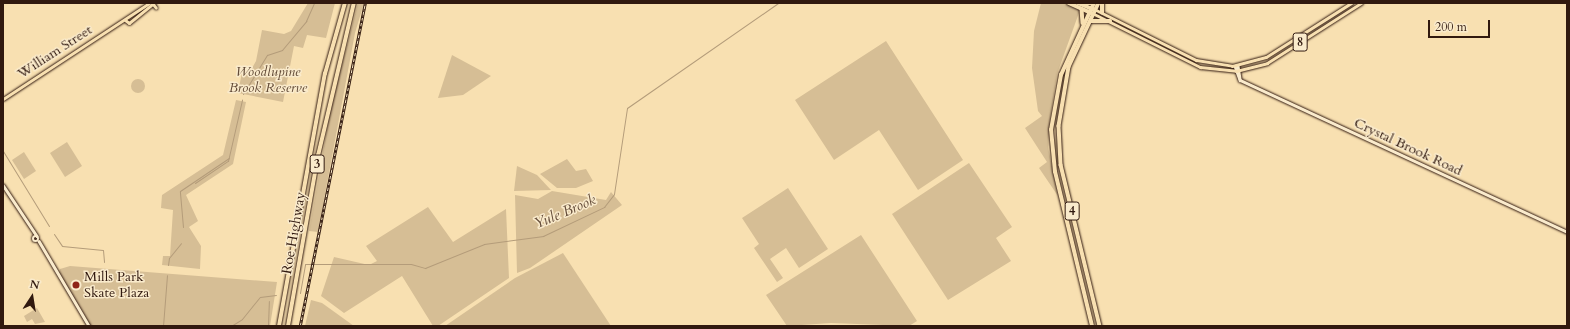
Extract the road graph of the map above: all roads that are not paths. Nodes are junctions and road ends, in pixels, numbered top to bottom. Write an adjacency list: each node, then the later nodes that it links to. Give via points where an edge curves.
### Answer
1 (345, 3): 27 (highway, Roe Highway / 3, via 324,82)
2 (354, 3): 28 (highway, Roe Highway / 3, via 321,141)
3 (1069, 3): 11 (highway, 8)
4 (1078, 3): 12 (highway, 8)
5 (1086, 3): 6 (highway)
6 (1092, 3): 12 (highway, 4)
7 (1101, 3): 13 (highway, 4); 14 (highway)
8 (1351, 3): 19 (main road, 8, via 1266,57)
9 (1361, 3): 20 (main road, 8, via 1267,63)
10 (153, 4): 15 (main road, William Street); 15 (main road, William Street)
11 (1081, 8): 12 (highway, 8); 18 (highway)
12 (1090, 10): 13 (highway, 8); 18 (highway, 4)
13 (1095, 12): 14 (main road, 8); 16 (highway, 4); 17 (main road, 8)
14 (1102, 13): 19 (main road, 8, via 1196,60)
15 (134, 14): 21 (main road, William Street)
16 (1091, 21): 17 (highway); 30 (highway, 4, via 1070,67 1059,126 1061,165)
17 (1110, 22): 20 (main road, 8, via 1200,67)
18 (1082, 28): 29 (highway, 4, via 1058,84 1052,149)
19 (1237, 66): 20 (main road, Crystal Brook Road)
20 (1237, 71): 23 (main road, Crystal Brook Road, via 1240,80)
21 (3, 99)
22 (3, 184): 24 (main road)
23 (1567, 232)
24 (35, 237): 25 (main road); 25 (main road)
25 (37, 241): 26 (main road)
26 (89, 326)
27 (279, 326)
28 (288, 326)
29 (1092, 326)
30 (1100, 326)

